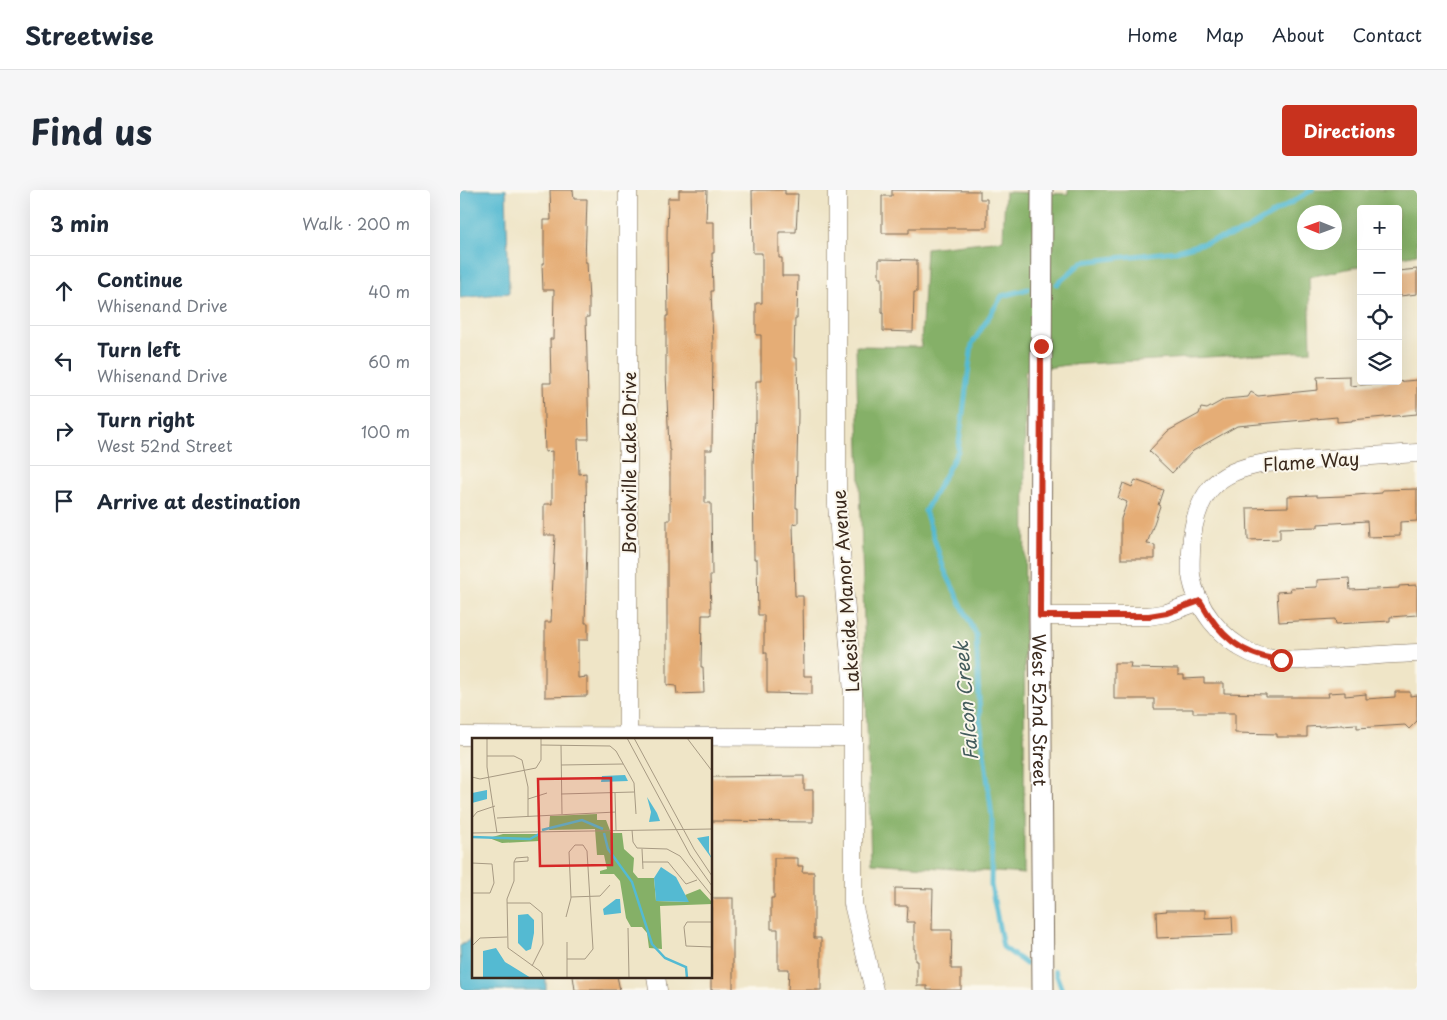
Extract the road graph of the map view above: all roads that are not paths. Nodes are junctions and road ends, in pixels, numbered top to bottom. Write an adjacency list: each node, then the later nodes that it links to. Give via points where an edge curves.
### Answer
1 (628, 190): 8 (street, Brookville Lake Drive)
2 (837, 190): 10 (street, Lakeside Manor Avenue, via 837,505 853,692)
3 (1042, 190): 6 (street, West 52nd Street)
4 (1417, 454): 5 (street, Flame Way, via 1266,463 1248,467 1217,482 1201,504 1193,531 1192,577)
5 (1200, 601): 6 (street, via 1149,616); 7 (street, Flame Way, via 1223,635 1246,650 1265,657 1293,660)
6 (1040, 616): 12 (street, West 52nd Street)
7 (1417, 653)
8 (628, 735): 9 (street); 10 (street)
9 (460, 736)
10 (853, 736): 11 (street, Lakeside Manor Avenue, via 854,904)
11 (874, 990)
12 (1042, 990)

